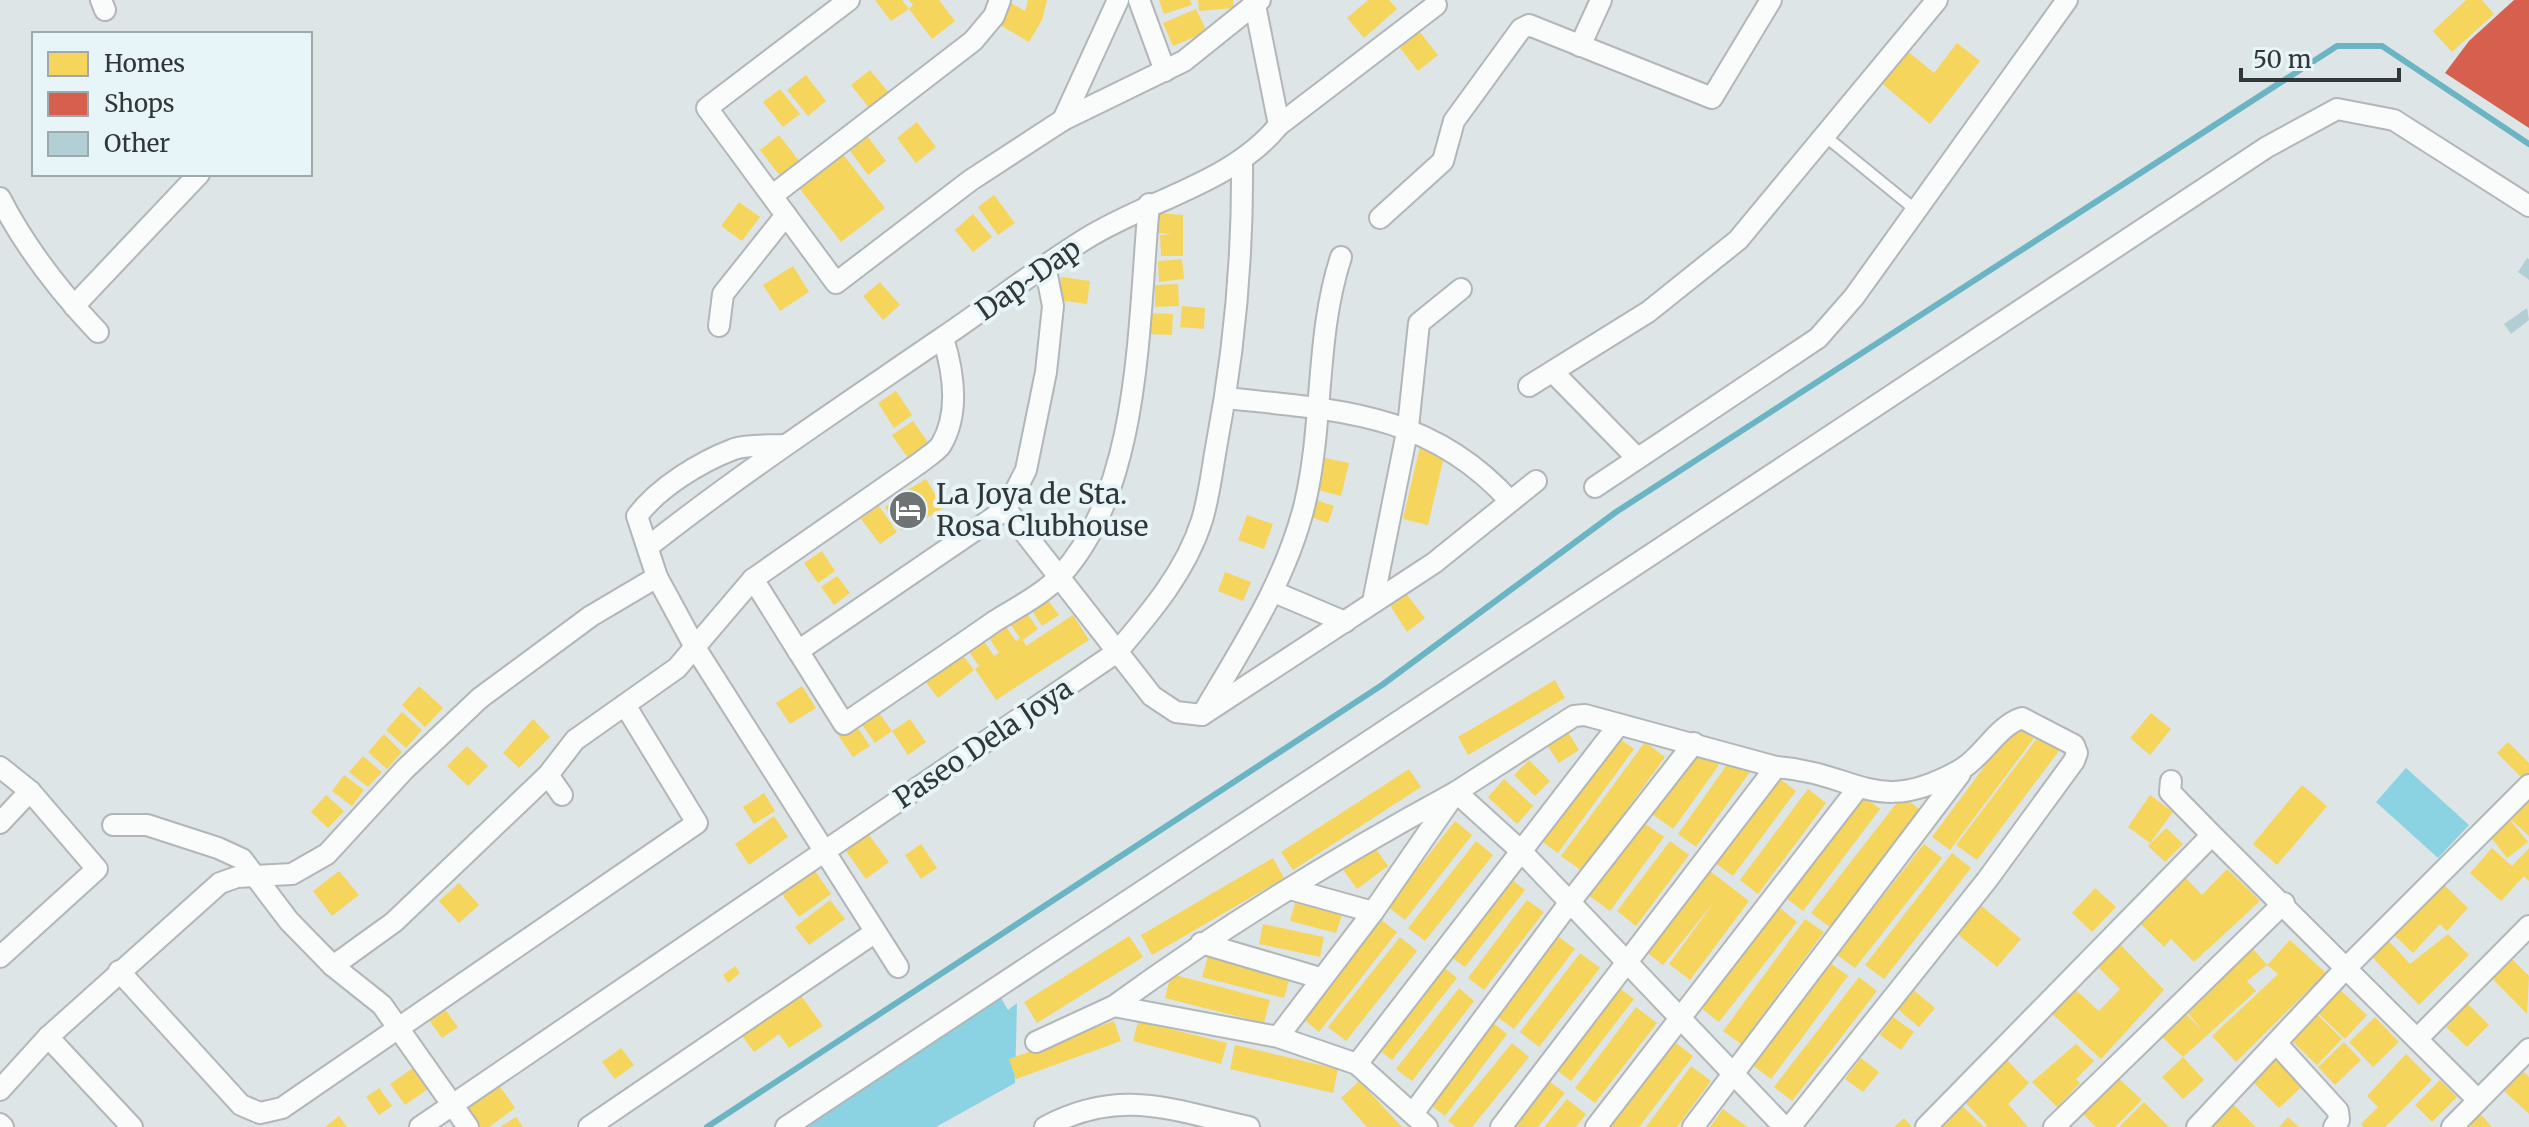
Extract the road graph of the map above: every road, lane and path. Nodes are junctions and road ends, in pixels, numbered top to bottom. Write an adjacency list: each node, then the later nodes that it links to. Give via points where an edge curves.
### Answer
1 (849, 0): 18 (street, via 707,108)
2 (1000, 0): 18 (street, via 973,41)
3 (1118, 0): 13 (street)
4 (1139, 0): 12 (street)
5 (1601, 0): 11 (street)
6 (1771, 0): 11 (street, via 1712,98)
7 (1937, 0): 15 (street)
8 (2067, 0): 22 (street)
9 (1256, 1): 12 (street); 14 (street)
10 (1436, 5): 14 (street, Dap~Dap)
11 (1580, 46): 24 (street, via 1529,25 1521,29 1454,121 1443,161)
12 (1165, 71): 13 (street)
13 (1063, 120): 23 (street, via 971,180 836,283)
14 (1279, 125): 16 (street, Dap~Dap)
15 (1825, 136): 22 (lane); 32 (street, via 1738,240 1648,312)
16 (1242, 162): 20 (street, Dap~Dap); 34 (street, Paseo Dela Joya, via 1243,238)
17 (197, 176): 28 (street)
18 (773, 195): 23 (street)
19 (0, 198): 28 (street, via 15,227)
20 (1149, 204): 26 (street, Dap~Dap); 45 (street, via 1121,454 1091,536)
21 (2529, 206): 107 (street, via 2394,120 2337,109 2267,147)
22 (1917, 211): 38 (street, via 1818,338)
23 (786, 215): 29 (street, via 723,294)
24 (1380, 218)
25 (1341, 257): 35 (street, via 1330,290)
26 (1045, 265): 31 (street, Dap~Dap); 42 (street, via 1053,306 1046,372 1026,470)
27 (1461, 289): 36 (street, via 1419,323)
28 (74, 306): 30 (street)
29 (719, 326)
30 (98, 332)
31 (943, 338): 37 (street, Dap~Dap); 46 (street, via 954,374 941,445)
32 (1553, 372): 33 (street); 38 (street)
33 (1529, 386)
34 (1226, 398): 35 (street); 52 (street, Paseo Dela Joya, via 1202,520 1160,602)
35 (1319, 408): 36 (street); 47 (street, via 1304,504)
36 (1408, 427): 41 (street, via 1452,450); 48 (street)
37 (783, 445): 43 (street, Dap~Dap); 43 (street, via 736,448 650,499 637,516)
38 (1637, 458): 40 (street)
39 (1536, 481): 41 (street)
40 (1595, 487)
41 (1510, 501): 48 (street, via 1492,520)
42 (1006, 509): 45 (street); 51 (street)
43 (649, 546): 44 (street)
44 (657, 577): 50 (street); 72 (street, via 591,616 480,698 327,854 292,874)
45 (1058, 578): 51 (street, via 844,724); 52 (street)
46 (753, 579): 50 (street); 51 (street)
47 (1274, 592): 49 (street); 54 (street)
48 (1373, 602): 49 (street)
49 (1345, 622): 54 (street)
50 (696, 649): 53 (street); 71 (street)
51 (798, 651)
52 (1117, 652): 54 (street, via 1152,696 1176,712); 71 (street, Paseo Dela Joya)
53 (625, 705): 60 (street, via 575,740); 89 (street, via 697,823)
54 (1202, 715)
55 (1617, 727): 56 (street); 65 (street, via 1574,716); 70 (street)
56 (1694, 743): 58 (street); 74 (street)
57 (0, 767): 64 (street)
58 (1776, 767): 63 (street, via 1801,769); 81 (street)
59 (1965, 767): 63 (street, via 1921,790 1895,794); 97 (street); 114 (street, via 2022,718 2074,745 2077,753 1987,880)
60 (548, 775): 66 (street); 82 (street, via 394,922)
61 (2171, 781): 69 (street, via 2170,792)
62 (2529, 785): 84 (street)
63 (1858, 788): 88 (street)
64 (30, 791): 67 (street); 80 (street, via 97,869)
65 (1456, 792): 70 (street); 73 (street, via 1353,847); 76 (street)
66 (562, 795)
67 (0, 823)
68 (113, 825): 72 (street, via 147,825 218,848 242,859)
69 (2212, 835): 75 (street); 115 (street)
70 (1520, 850): 74 (street); 96 (street)
71 (822, 852): 78 (street); 100 (street, Paseo Dela Joya)
72 (256, 876): 82 (street, via 289,921); 85 (street, via 220,883)
73 (1290, 889): 76 (street); 79 (street)
74 (1570, 902): 81 (street); 101 (street)
75 (2284, 903): 84 (street); 116 (street)
76 (1373, 912): 86 (street)
77 (2529, 926): 92 (street)
78 (874, 933): 83 (street); 106 (street)
79 (1201, 943): 86 (street); 87 (street)
80 (0, 957)
81 (1627, 962): 88 (street); 110 (street)
82 (333, 966): 89 (street, via 382,1005)
83 (898, 967)
84 (2346, 968): 92 (street); 94 (street)
85 (119, 971): 89 (street, via 241,1105 260,1113 282,1108); 90 (street)
86 (1320, 978): 91 (street)
87 (1114, 1006): 91 (street); 93 (street)
88 (1679, 1018): 97 (street); 111 (street)
89 (400, 1027): 100 (street)
90 (48, 1037): 98 (street); 103 (street)
91 (1278, 1037): 96 (street)
92 (2418, 1038): 99 (street)
93 (1036, 1042)
94 (2277, 1044): 117 (street); 118 (street, via 2338,1111)
95 (2529, 1049): 99 (street)
96 (1357, 1064): 101 (street)
97 (1733, 1075): 112 (street); 113 (street)
98 (0, 1090)
99 (2478, 1100): 119 (street)
100 (452, 1104): 104 (street, Paseo Dela Joya); 105 (street)
101 (1421, 1120)
102 (1071, 1122): 108 (street); 109 (street, via 1108,1104 1134,1102)
103 (132, 1127)
104 (420, 1127)
105 (468, 1127)
106 (589, 1127)
107 (786, 1127)
108 (1045, 1127)
109 (1249, 1127)
110 (1501, 1127)
111 (1596, 1127)
112 (1693, 1127)
113 (1784, 1127)
114 (1790, 1127)
115 (1926, 1127)
116 (2054, 1127)
117 (2197, 1127)
118 (2334, 1127)
119 (2452, 1127)

